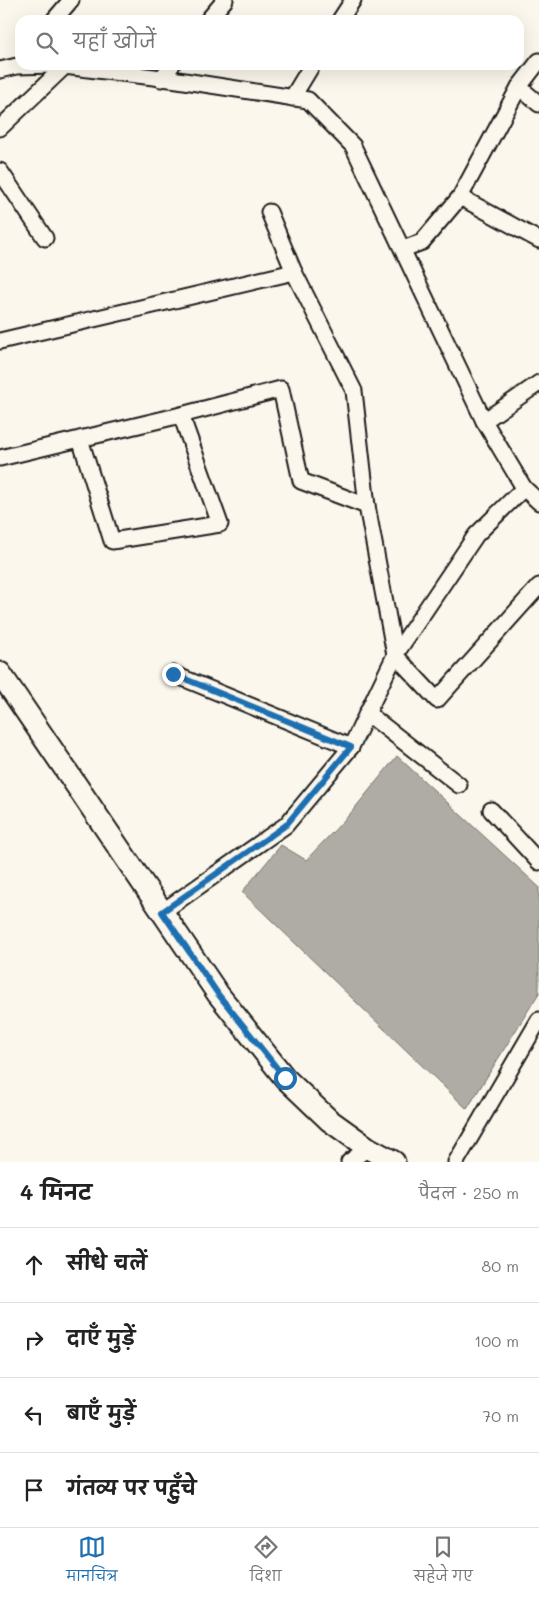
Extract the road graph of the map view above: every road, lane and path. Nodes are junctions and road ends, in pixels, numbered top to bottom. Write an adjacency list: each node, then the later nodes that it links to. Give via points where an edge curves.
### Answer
1 (71, 0): 4 (street)
2 (224, 0): 5 (street)
3 (353, 0): 6 (street)
4 (58, 15)
5 (212, 15)
6 (343, 15)
7 (539, 60): 15 (street)
8 (15, 65): 9 (street)
9 (0, 70)
10 (55, 70): 18 (street)
11 (90, 70): 14 (street)
12 (168, 70): 14 (street)
13 (309, 70): 16 (street)
14 (160, 79): 16 (street)
15 (519, 87): 17 (street); 20 (street)
16 (292, 98): 24 (street, via 308,100 353,146)
17 (539, 104)
18 (0, 128)
19 (0, 170): 22 (street)
20 (460, 197): 23 (street); 24 (street, via 422,242)
21 (269, 212): 25 (street)
22 (45, 238)
23 (539, 240)
24 (402, 249): 29 (street)
25 (294, 272): 26 (street); 34 (street, via 354,391)
26 (0, 341)
27 (539, 383): 29 (street)
28 (181, 415): 30 (street); 30 (street, via 220,524 112,542); 34 (street, via 281,389 301,481)
29 (484, 421): 32 (street)
30 (80, 439): 31 (street)
31 (0, 458)
32 (524, 488): 33 (street); 36 (street, via 476,535)
33 (539, 502)
34 (367, 506): 36 (street)
35 (539, 586): 36 (street, via 437,700)
36 (395, 655): 39 (street)
37 (0, 673): 44 (main road)
38 (173, 674): 40 (street)
39 (367, 714): 40 (street); 41 (street)
40 (351, 747): 44 (street, via 286,825)
41 (459, 785)
42 (491, 810): 43 (street)
43 (539, 862)
44 (162, 912): 46 (main road, via 218,994 285,1078 329,1120)
45 (538, 1024): 49 (street)
46 (368, 1148): 47 (street); 48 (main road)
47 (350, 1162)
48 (394, 1162)
49 (456, 1162)

